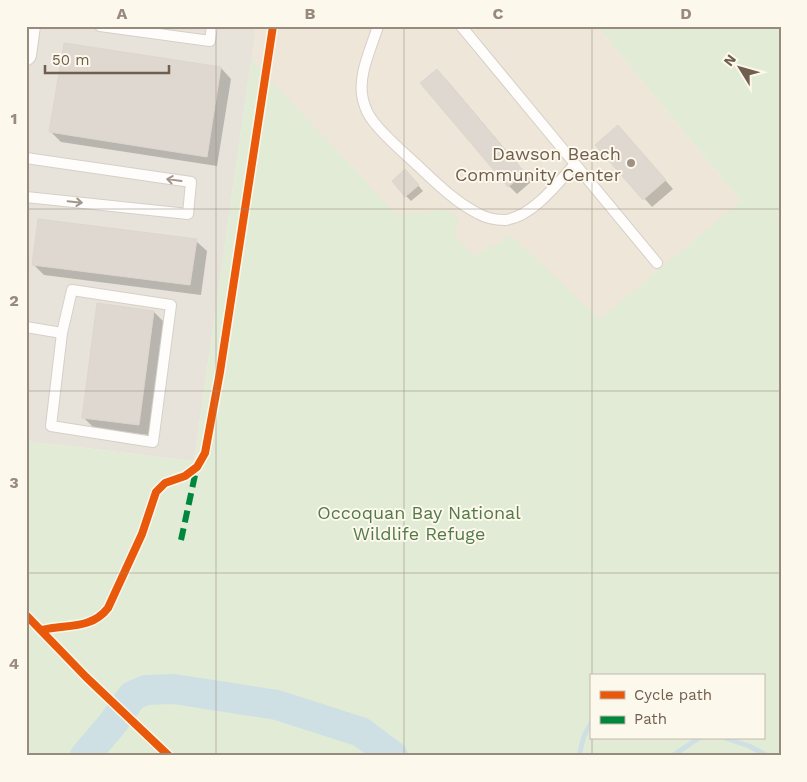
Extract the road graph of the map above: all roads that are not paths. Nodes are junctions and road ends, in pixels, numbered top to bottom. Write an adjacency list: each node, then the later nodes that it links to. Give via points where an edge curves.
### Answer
1 (100, 26): 2 (lane, via 210,41)
2 (212, 26)
3 (378, 26): 6 (lane, via 361,90 366,110 392,142 464,205 492,219 518,216 553,189)
4 (461, 26): 6 (lane)
5 (26, 158): 7 (lane, one-way to 5, via 188,214 191,182)
6 (575, 164): 8 (lane)
7 (26, 197)
8 (657, 263)
9 (26, 327): 10 (lane)
10 (62, 333): 10 (lane, via 51,426 153,442 171,305 72,290)

